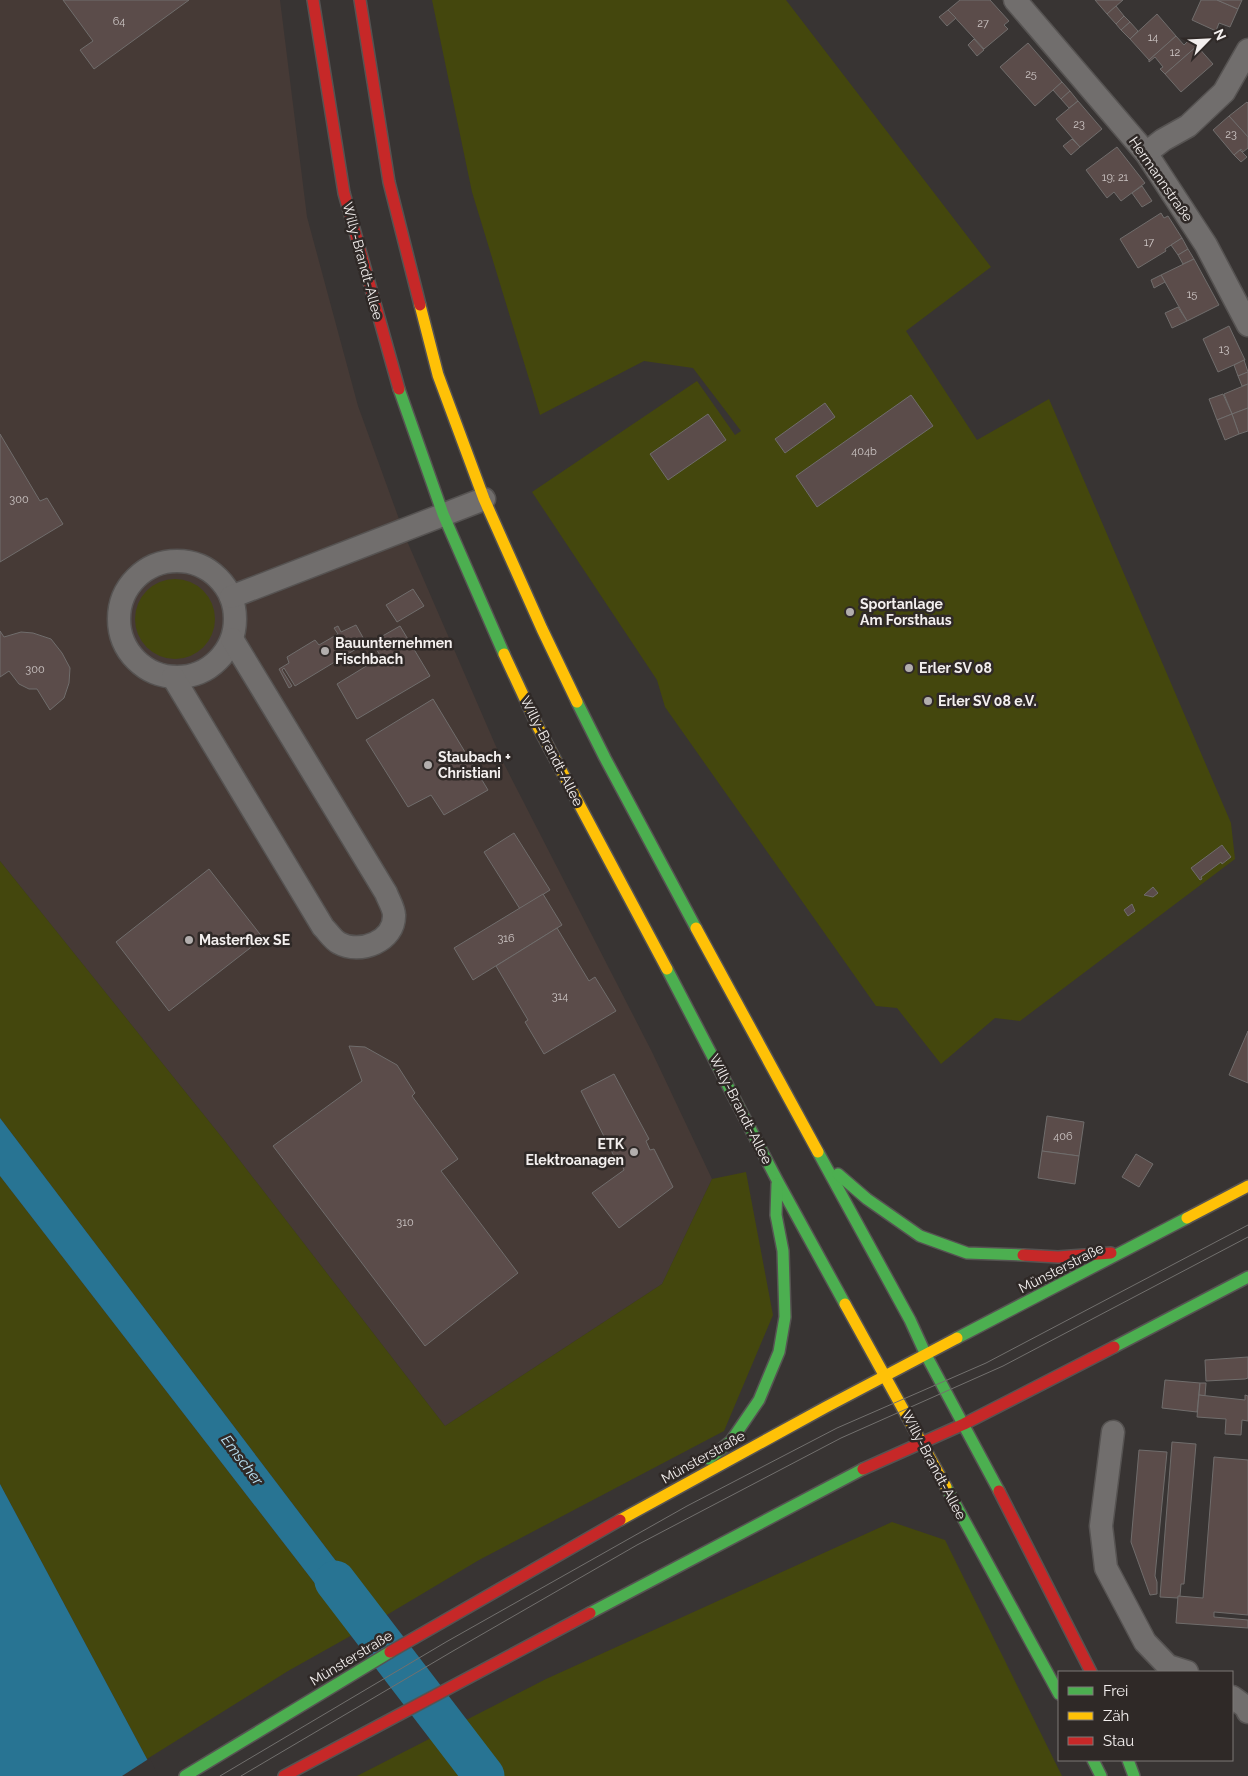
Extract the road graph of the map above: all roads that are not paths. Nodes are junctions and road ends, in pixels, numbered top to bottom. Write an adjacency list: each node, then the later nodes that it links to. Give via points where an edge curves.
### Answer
1 (313, 0): 8 (main road, Willy-Brandt-Allee, via 344,193 398,386)
2 (360, 0): 7 (main road, via 389,182 438,375)
3 (1015, 0): 5 (street, Hermannstraße)
4 (1248, 50): 5 (street, via 1224,92 1188,126)
5 (1146, 153): 6 (street, Hermannstraße, via 1206,245)
6 (1248, 325)
7 (484, 499): 8 (street); 12 (main road, via 605,758)
8 (444, 514): 9 (street); 13 (main road, Willy-Brandt-Allee, via 538,727)
9 (231, 597): 10 (street, via 236,621); 11 (street, via 223,583 209,570 191,562 172,561 153,566 137,577 125,592 119,628 125,646 148,671)
10 (232, 639): 11 (street, via 214,662 200,672); 11 (street, via 386,893 394,914 390,931 375,945 358,948 339,943 322,927)
11 (173, 677)
12 (825, 1163): 15 (main road, via 867,1199 920,1236 967,1253 1058,1257); 17 (main road)
13 (777, 1180): 18 (main road, Willy-Brandt-Allee); 22 (main road, via 776,1215 783,1251 785,1317 779,1352 759,1400 731,1441)
14 (1248, 1186): 15 (main road, Münsterstraße)
15 (1125, 1252): 17 (main road, Münsterstraße)
16 (1248, 1277): 19 (main road)
17 (926, 1355): 18 (main road, Münsterstraße); 19 (main road)
18 (884, 1377): 21 (main road, Willy-Brandt-Allee); 22 (main road, Münsterstraße)
19 (964, 1424): 21 (main road); 23 (main road)
20 (1113, 1432): 24 (street, via 1101,1526 1106,1568 1145,1642 1168,1666)
21 (922, 1444): 25 (main road, Willy-Brandt-Allee); 31 (main road, via 858,1471)
22 (676, 1488): 30 (main road, Münsterstraße, via 433,1626)
23 (1090, 1671)
24 (1184, 1671)
25 (1058, 1692)
26 (1233, 1697): 27 (street)
27 (1248, 1712)
28 (1094, 1761): 32 (main road)
29 (1128, 1761): 33 (main road)
30 (185, 1776)
31 (284, 1776)
32 (1101, 1776)
33 (1134, 1776)

